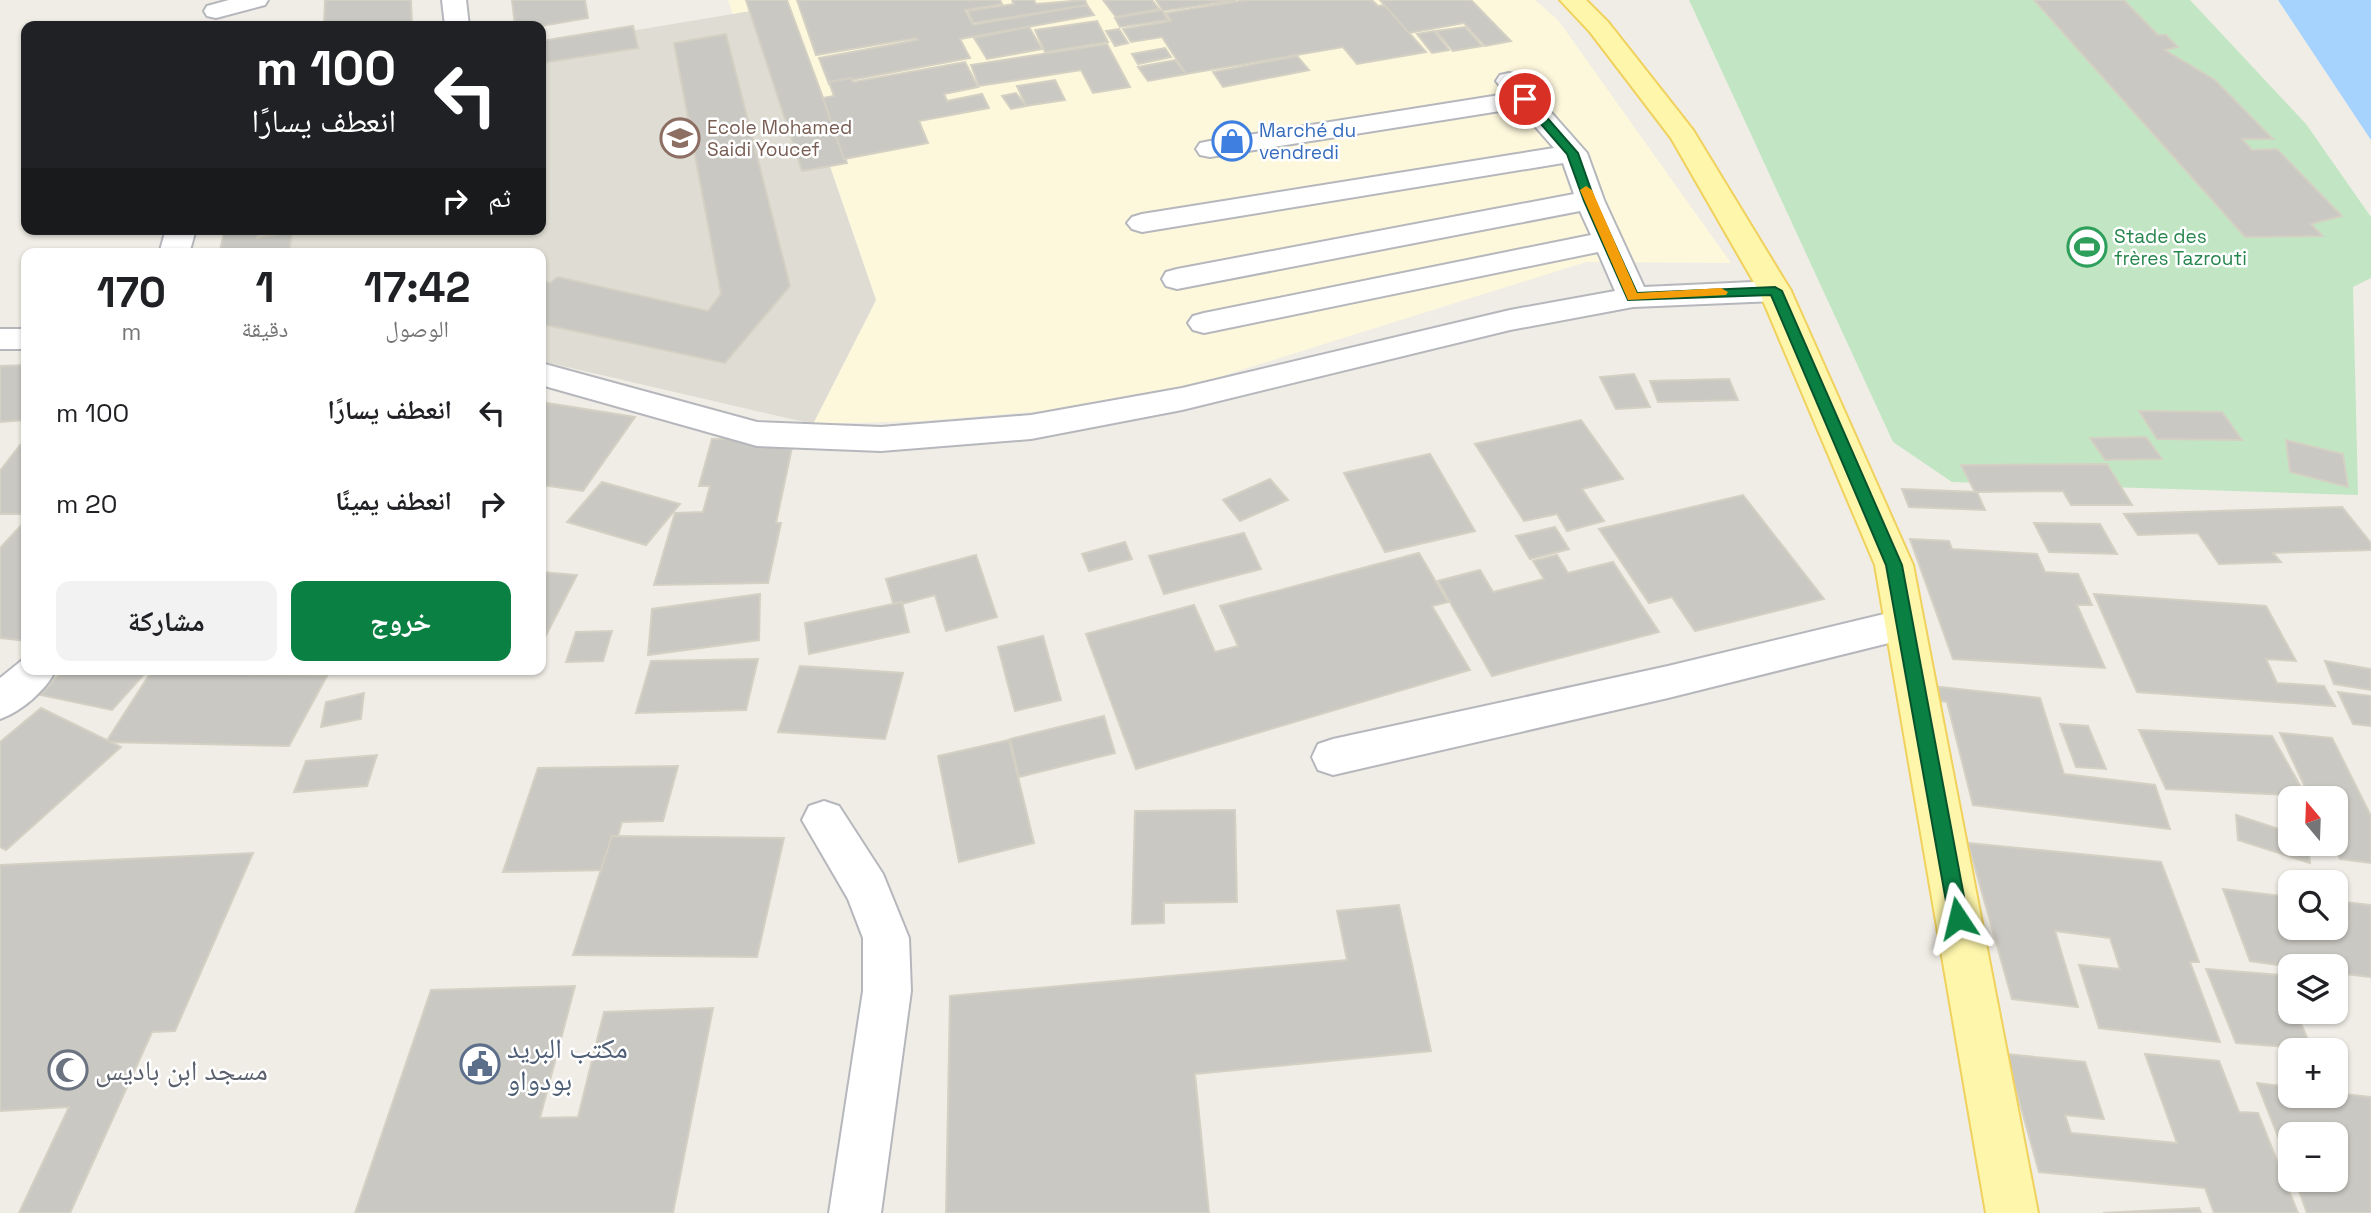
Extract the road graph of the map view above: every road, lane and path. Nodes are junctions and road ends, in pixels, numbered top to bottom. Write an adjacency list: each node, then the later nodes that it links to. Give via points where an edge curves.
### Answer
1 (256, 0): 4 (street)
2 (454, 0): 5 (street)
3 (1572, 0): 12 (main road, via 1599,27 1683,136)
4 (215, 12)
5 (456, 21)
6 (1210, 149): 7 (street, via 1517,90)
7 (1573, 153): 8 (street); 9 (street)
8 (1590, 201): 10 (street); 11 (street)
9 (1142, 223)
10 (1608, 241): 13 (street); 14 (street)
11 (1177, 279)
12 (1775, 291): 13 (street); 18 (main road, via 1894,565)
13 (1633, 297): 17 (street, via 1510,320 1182,399 1031,427 881,439 757,434)
14 (1204, 323)
15 (0, 339): 16 (street)
16 (21, 339)
17 (546, 375)
18 (1905, 624): 21 (street); 24 (main road)
19 (30, 675): 20 (street)
20 (0, 702)
21 (1332, 757)
22 (824, 820): 23 (street, via 867,889 886,938 887,991)
23 (855, 1213)
24 (2012, 1213)

